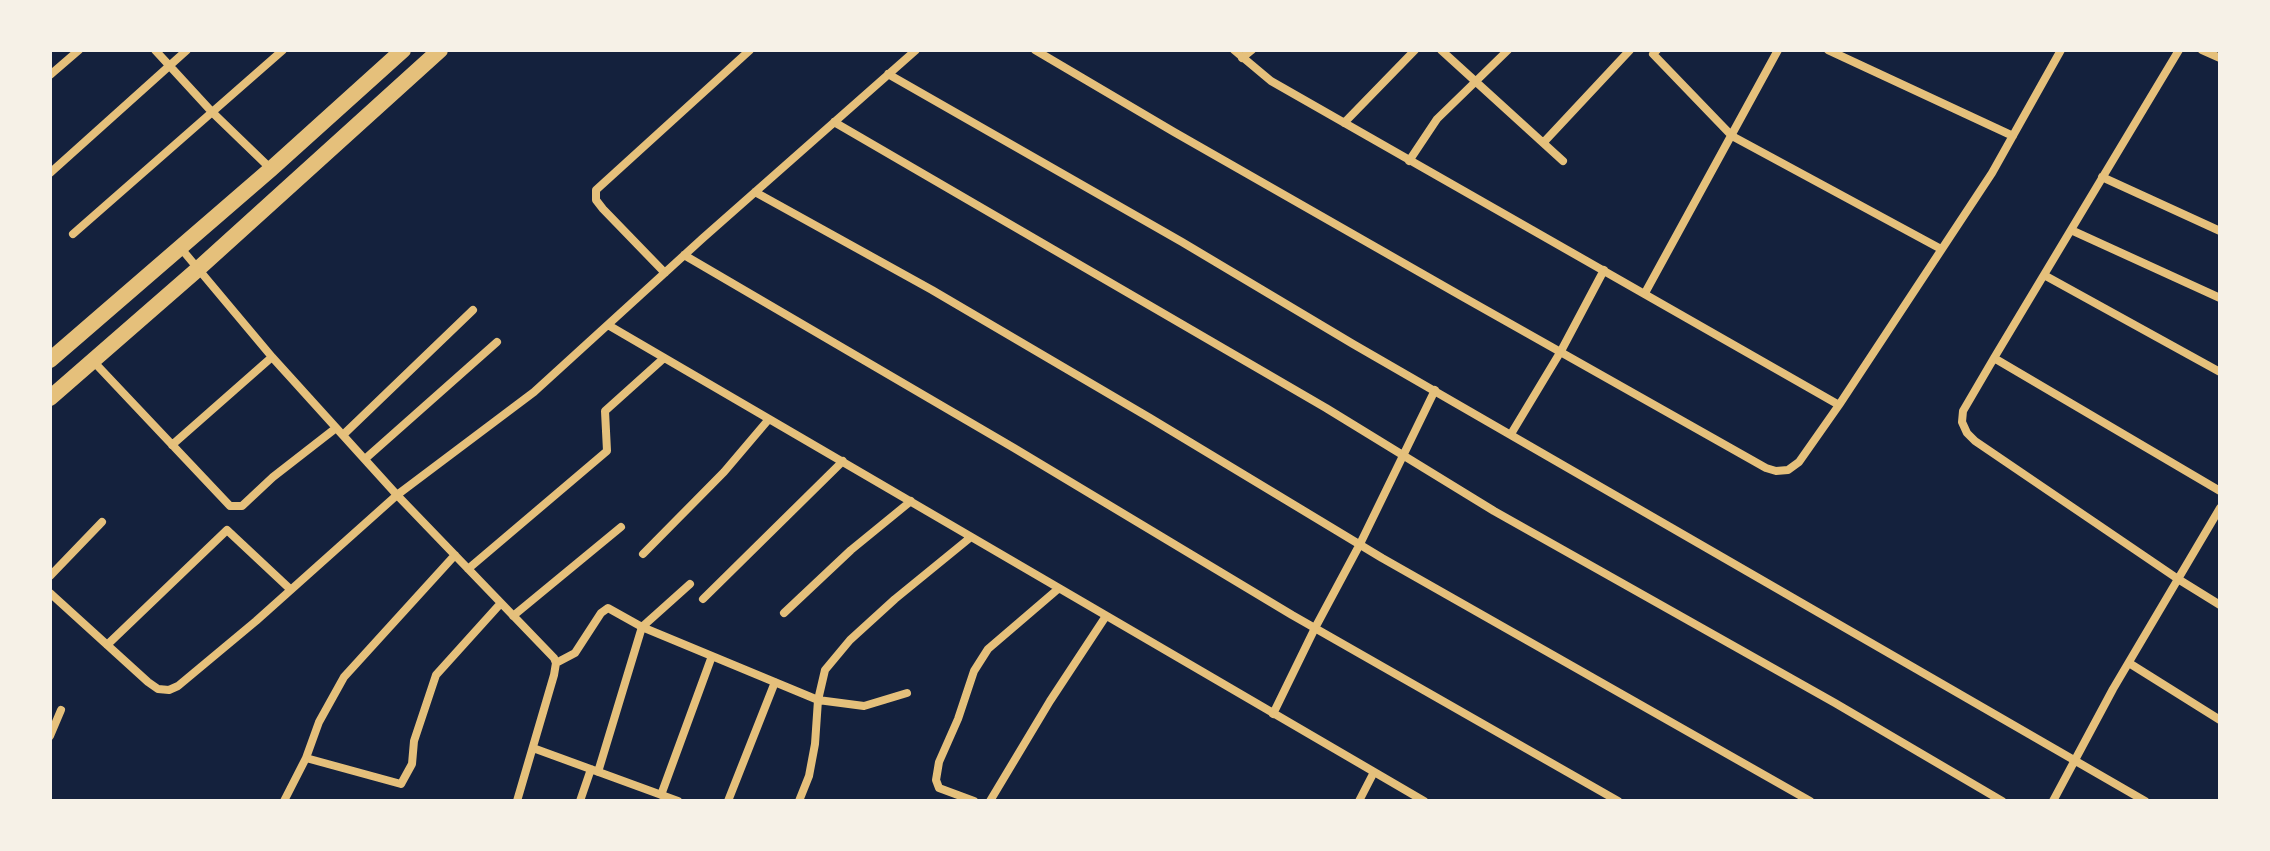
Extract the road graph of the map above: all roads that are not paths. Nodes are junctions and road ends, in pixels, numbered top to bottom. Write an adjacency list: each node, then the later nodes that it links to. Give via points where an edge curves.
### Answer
1 (79, 50): 26 (street)
2 (155, 50): 24 (street)
3 (187, 50): 24 (street)
4 (283, 50): 28 (street)
5 (403, 50): 36 (main road)
6 (440, 50): 46 (main road)
7 (750, 50): 48 (street, via 596,190 603,209)
8 (916, 50): 25 (street)
9 (1035, 50): 55 (street)
10 (1234, 50): 22 (street)
11 (1252, 50): 22 (street)
12 (1415, 50): 30 (street)
13 (1441, 50): 27 (street)
14 (1508, 50): 27 (street)
15 (1630, 50): 33 (street)
16 (1778, 50): 31 (street)
17 (1828, 50): 32 (street)
18 (2061, 50): 32 (street)
19 (2179, 50): 38 (street)
20 (2202, 50): 23 (street)
21 (1653, 51): 31 (street)
22 (1242, 58): 30 (street)
23 (2220, 58)
24 (170, 65): 28 (street); 37 (street)
25 (888, 74): 29 (street); 62 (street)
26 (50, 75)
27 (1474, 81): 33 (street); 34 (street, via 1437,119)
28 (212, 112): 36 (street); 42 (street)
29 (834, 122): 39 (street); 69 (street)
30 (1344, 123): 34 (street)
31 (1732, 136): 44 (street); 50 (street)
32 (2013, 136): 44 (street)
33 (1544, 142): 35 (street)
34 (1409, 161): 47 (street)
35 (1563, 161)
36 (271, 169): 43 (main road)
37 (50, 173)
38 (2102, 177): 40 (street); 41 (street)
39 (755, 192): 45 (street); 79 (street, via 932,290)
40 (2071, 230): 49 (street); 51 (street)
41 (2220, 231)
42 (73, 234)
43 (179, 246): 46 (street); 59 (main road)
44 (1941, 249): 64 (street)
45 (684, 255): 48 (street); 96 (street)
46 (198, 269): 56 (street); 60 (main road)
47 (1604, 270): 50 (street); 55 (street)
48 (665, 273): 53 (street)
49 (2044, 275): 58 (street); 61 (street)
50 (1645, 293): 64 (street)
51 (2220, 298)
52 (473, 310): 66 (street)
53 (608, 325): 57 (street); 73 (street, via 534,392)
54 (497, 342): 70 (street)
55 (1561, 351): 64 (street, via 1776,471 1799,462); 67 (street)
56 (272, 357): 66 (street); 68 (street)
57 (664, 358): 65 (street); 82 (street, via 605,411 607,451)
58 (1994, 358): 72 (street); 84 (street, via 1963,411 1967,433)
59 (50, 360)
60 (93, 361): 63 (main road); 68 (street)
61 (2220, 372)
62 (1435, 390): 67 (street); 69 (street)
63 (50, 398)
64 (1839, 405)
65 (769, 419): 71 (street); 80 (street)
66 (340, 432): 68 (street, via 236,508 225,503); 70 (street)
67 (1511, 434): 110 (street)
68 (172, 445)
69 (1402, 455): 79 (street); 126 (street)
70 (365, 459): 73 (street)
71 (843, 461): 74 (street); 89 (street)
72 (2220, 491)
73 (397, 495): 81 (street); 86 (street)
74 (911, 501): 78 (street); 92 (street)
75 (2220, 508): 84 (street)
76 (102, 522): 83 (street)
77 (621, 527): 93 (street)
78 (971, 537): 87 (street); 103 (street, via 850,640 825,670)
79 (1360, 544): 96 (street); 125 (street)
80 (643, 554)
81 (455, 555): 82 (street); 109 (street, via 344,677)
82 (468, 569): 90 (street)
83 (50, 576)
84 (2178, 579): 91 (street); 100 (street)
85 (690, 584): 95 (street)
86 (290, 589): 97 (street, via 169,690 148,682); 97 (street, via 227,530)
87 (1058, 589): 94 (street); 120 (street, via 988,649 974,671 936,780 939,788)
88 (50, 593): 97 (street)
89 (703, 599)
90 (501, 603): 93 (street); 109 (street, via 436,675 414,741 412,764 401,784)
91 (2220, 605)
92 (784, 613)
93 (513, 616): 99 (street)
94 (1106, 616): 105 (street); 121 (street)
95 (642, 627): 98 (street); 99 (street, via 613,609 604,610 575,653); 111 (street)
96 (1315, 628): 105 (street); 124 (street)
97 (107, 645)
98 (712, 656): 101 (street); 113 (street)
99 (556, 663): 108 (street)
100 (2129, 663): 106 (street); 110 (street)
101 (775, 682): 103 (street); 118 (street)
102 (907, 693): 103 (street, via 864,706)
103 (818, 700): 119 (street, via 809,776)
104 (61, 710): 107 (street)
105 (1273, 714): 112 (street)
106 (2220, 720)
107 (50, 736)
108 (533, 748): 111 (street); 115 (street)
109 (306, 758): 114 (street)
110 (2074, 761): 127 (street); 128 (street)
111 (595, 770): 113 (street); 116 (street)
112 (1374, 772): 122 (street); 123 (street)
113 (661, 795): 117 (street)
114 (284, 801)
115 (517, 801)
116 (580, 801)
117 (678, 801)
118 (728, 801)
119 (799, 801)
120 (974, 801)
121 (990, 801)
122 (1359, 801)
123 (1424, 801)
124 (1618, 801)
125 (1810, 801)
126 (2002, 801)
127 (2053, 801)
128 (2145, 801)

